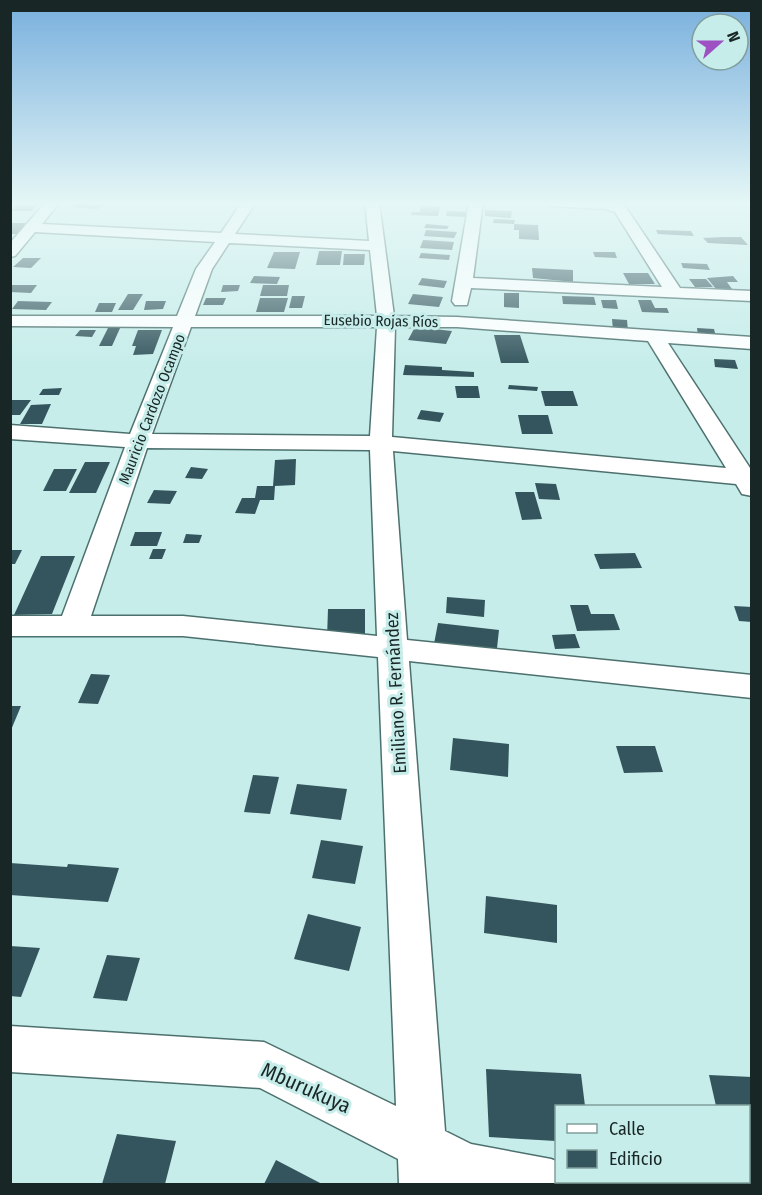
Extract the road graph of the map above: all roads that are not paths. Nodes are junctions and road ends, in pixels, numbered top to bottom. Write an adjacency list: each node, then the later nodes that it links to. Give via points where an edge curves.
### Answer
1 (211, 258): 10 (street, Mauricio Cardozo Ocampo)
2 (378, 258): 8 (street, Emiliano R. Fernández)
3 (468, 258): 5 (street)
4 (652, 258): 6 (street)
5 (464, 283): 6 (street); 11 (street)
6 (674, 292): 7 (street)
7 (752, 296)
8 (386, 320): 10 (street, Eusebio Rojas Ríos); 11 (street, Eusebio Rojas Ríos); 16 (street, Emiliano R. Fernández)
9 (10, 321): 10 (street, Eusebio Rojas Ríos)
10 (186, 321): 15 (street, Mauricio Cardozo Ocampo)
11 (457, 322): 12 (street, Eusebio Rojas Ríos)
12 (654, 336): 13 (street, Eusebio Rojas Ríos); 17 (street)
13 (752, 343)
14 (10, 432): 15 (street)
15 (138, 441): 16 (street); 19 (street, Mauricio Cardozo Ocampo)
16 (381, 442): 17 (street); 20 (street, Emiliano R. Fernández)
17 (749, 482)
18 (10, 626): 19 (street)
19 (74, 626): 20 (street, via 183,626)
20 (393, 648): 21 (street); 23 (street, Emiliano R. Fernández)
21 (752, 687)
22 (10, 1049): 23 (street, Mburukuya, via 264,1065)
23 (423, 1164): 24 (street, Mburukuya, via 466,1168)
24 (551, 1185)

